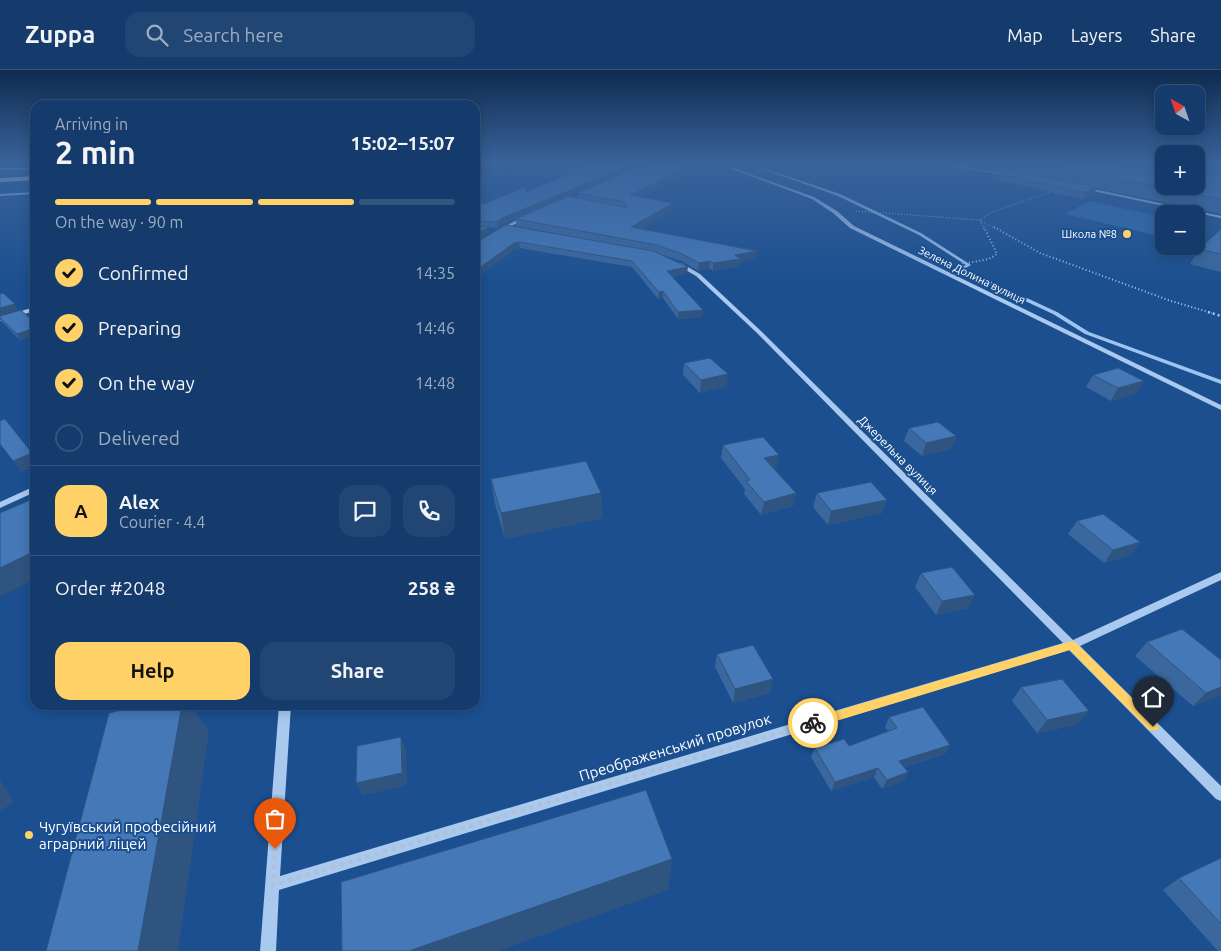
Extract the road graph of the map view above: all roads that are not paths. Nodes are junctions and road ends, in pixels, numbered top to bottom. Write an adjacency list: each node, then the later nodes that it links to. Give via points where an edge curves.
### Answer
1 (821, 203): 13 (street, Зелена Долина вулиця, via 852,227)
2 (1155, 203): 4 (street)
3 (531, 215): 5 (street)
4 (1221, 217)
5 (505, 227): 7 (street); 8 (street)
6 (488, 230): 8 (street)
7 (524, 231)
8 (497, 232): 9 (street)
9 (489, 237)
10 (668, 259): 17 (street, Джерельна вулиця, via 698,275 759,332)
11 (30, 310): 12 (street)
12 (0, 319)
13 (1221, 408)
14 (30, 491): 15 (street)
15 (0, 505)
16 (1221, 576): 17 (street, Преображенський провулок)
17 (1072, 645): 19 (street, Джерельна вулиця); 20 (street, Преображенський провулок)
18 (285, 710): 20 (street)
19 (1221, 795)
20 (273, 885): 21 (street)
21 (268, 951)

